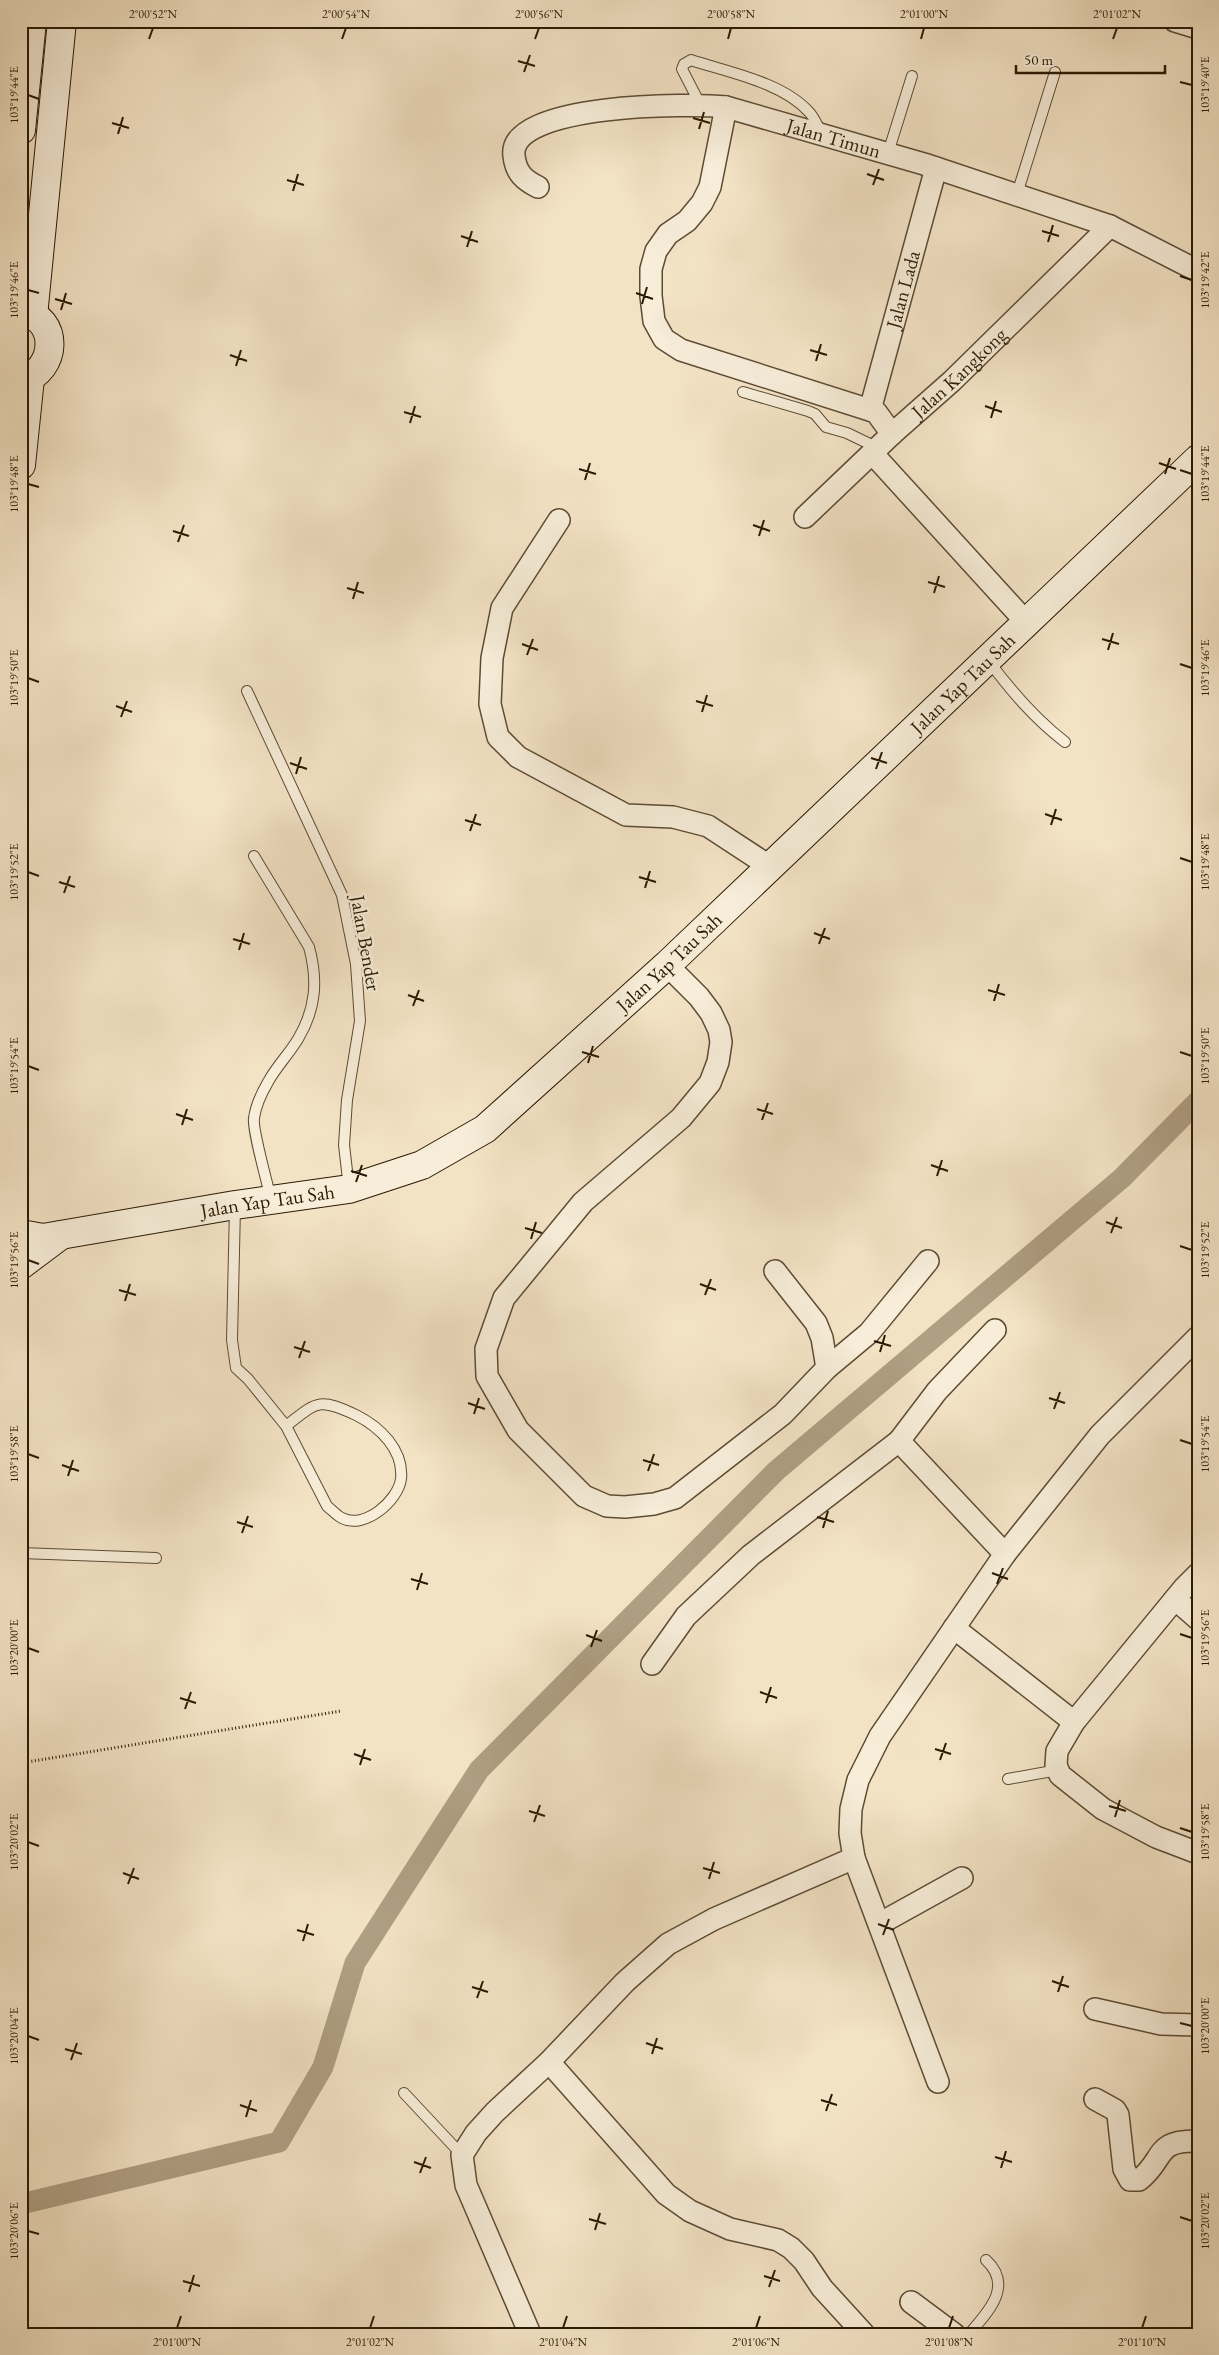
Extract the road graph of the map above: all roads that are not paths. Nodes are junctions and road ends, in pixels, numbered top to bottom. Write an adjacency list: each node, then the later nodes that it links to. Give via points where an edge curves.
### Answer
1 (32, 21): 9 (street)
2 (62, 21): 17 (street)
3 (1175, 21): 4 (street)
4 (1198, 28)
5 (1055, 72): 14 (lane)
6 (912, 76): 11 (lane)
7 (700, 104): 8 (street, Jalan Timun); 10 (lane, via 682,69 690,60 777,90 809,112); 13 (street, Jalan Timun, via 599,111 542,123 515,144 513,151 515,167 524,180)
8 (726, 106): 10 (street, Jalan Timun); 20 (street, via 710,187 687,221 668,234 656,251 651,269 654,322 664,339 694,356)
9 (21, 130)
10 (823, 134): 11 (street, Jalan Timun)
11 (888, 153): 12 (street, Jalan Timun)
12 (936, 168): 14 (street, Jalan Timun); 20 (street, Jalan Lada)
13 (538, 187)
14 (1017, 194): 15 (street, Jalan Timun)
15 (1110, 226): 16 (street, Jalan Timun); 21 (street, Jalan Kangkong, via 952,381)
16 (1198, 271)
17 (27, 314): 18 (street, via 43,324 49,335 50,348 48,360 40,371)
18 (26, 379): 23 (street)
19 (743, 392): 21 (lane, via 808,411 826,427)
20 (870, 410): 21 (street, via 880,416)
21 (881, 445): 24 (street, Jalan Kangkong); 26 (street)
22 (1198, 459): 26 (street, Jalan Yap Tau Sah)
23 (21, 465)
24 (805, 517)
25 (559, 520): 31 (street, via 502,608 492,658 490,704 498,737 518,757 626,815 674,817 708,826)
26 (1026, 622): 27 (street, Jalan Yap Tau Sah)
27 (987, 659): 29 (lane, via 1025,707); 31 (street, Jalan Yap Tau Sah)
28 (247, 691): 33 (lane, Jalan Bender, via 342,895 356,964 360,1021 347,1100 344,1145)
29 (1065, 742)
30 (254, 856): 34 (lane, via 309,948 314,963 315,998 309,1018 275,1069 257,1102 253,1120)
31 (770, 866): 32 (street, Jalan Yap Tau Sah)
32 (667, 965): 33 (street, Jalan Yap Tau Sah, via 485,1129 422,1165); 42 (street, via 699,997 719,1030 718,1062 710,1083 681,1118 583,1202 504,1298 486,1349 487,1376 518,1430 584,1496 607,1506 625,1507 674,1498 783,1414)
33 (349, 1189): 34 (street, Jalan Yap Tau Sah)
34 (272, 1200): 35 (street, Jalan Yap Tau Sah)
35 (235, 1205): 36 (street, Jalan Yap Tau Sah); 43 (lane, via 232,1340 236,1368)
36 (34, 1236): 38 (street)
37 (928, 1261): 42 (street, via 869,1333)
38 (21, 1265)
39 (775, 1272): 42 (street, via 816,1323)
40 (996, 1330): 44 (street, via 937,1390)
41 (1198, 1337): 46 (street, via 1100,1435)
42 (827, 1368)
43 (286, 1426): 43 (lane, via 318,1403 333,1404 365,1420 394,1445 400,1462 401,1480 390,1501 361,1521 342,1519 327,1506)
44 (899, 1442): 46 (street); 52 (street, via 751,1555 686,1616)
45 (21, 1553): 47 (lane)
46 (1005, 1554): 51 (street)
47 (156, 1558)
48 (1198, 1574): 49 (street)
49 (1175, 1599): 50 (street); 53 (street)
50 (1198, 1619)
51 (954, 1628): 53 (street); 57 (street, via 880,1736 858,1780 851,1809)
52 (652, 1664)
53 (1074, 1722): 54 (street, via 1057,1750)
54 (1058, 1770): 55 (lane); 56 (street, via 1060,1775 1104,1809 1156,1837)
55 (1008, 1779)
56 (1198, 1853)
57 (854, 1858): 59 (street); 62 (street, via 668,1944 625,1982)
58 (962, 1878): 59 (street)
59 (880, 1924): 63 (street)
60 (1095, 2009): 61 (street, via 1161,2024)
61 (1198, 2025)
62 (549, 2062): 67 (street, via 495,2112); 71 (street, via 666,2194 690,2210 730,2228 778,2240 791,2248)
63 (938, 2082)
64 (404, 2093): 67 (lane)
65 (1095, 2099): 66 (street, via 1118,2115 1124,2169 1130,2180 1145,2176 1167,2145 1184,2140)
66 (1198, 2141)
67 (462, 2155): 70 (street, via 463,2175 473,2206)
68 (986, 2260): 73 (lane, via 995,2269 999,2288 994,2302)
69 (911, 2302): 72 (street)
70 (530, 2334)
71 (864, 2334)
72 (954, 2334)
73 (969, 2334)

